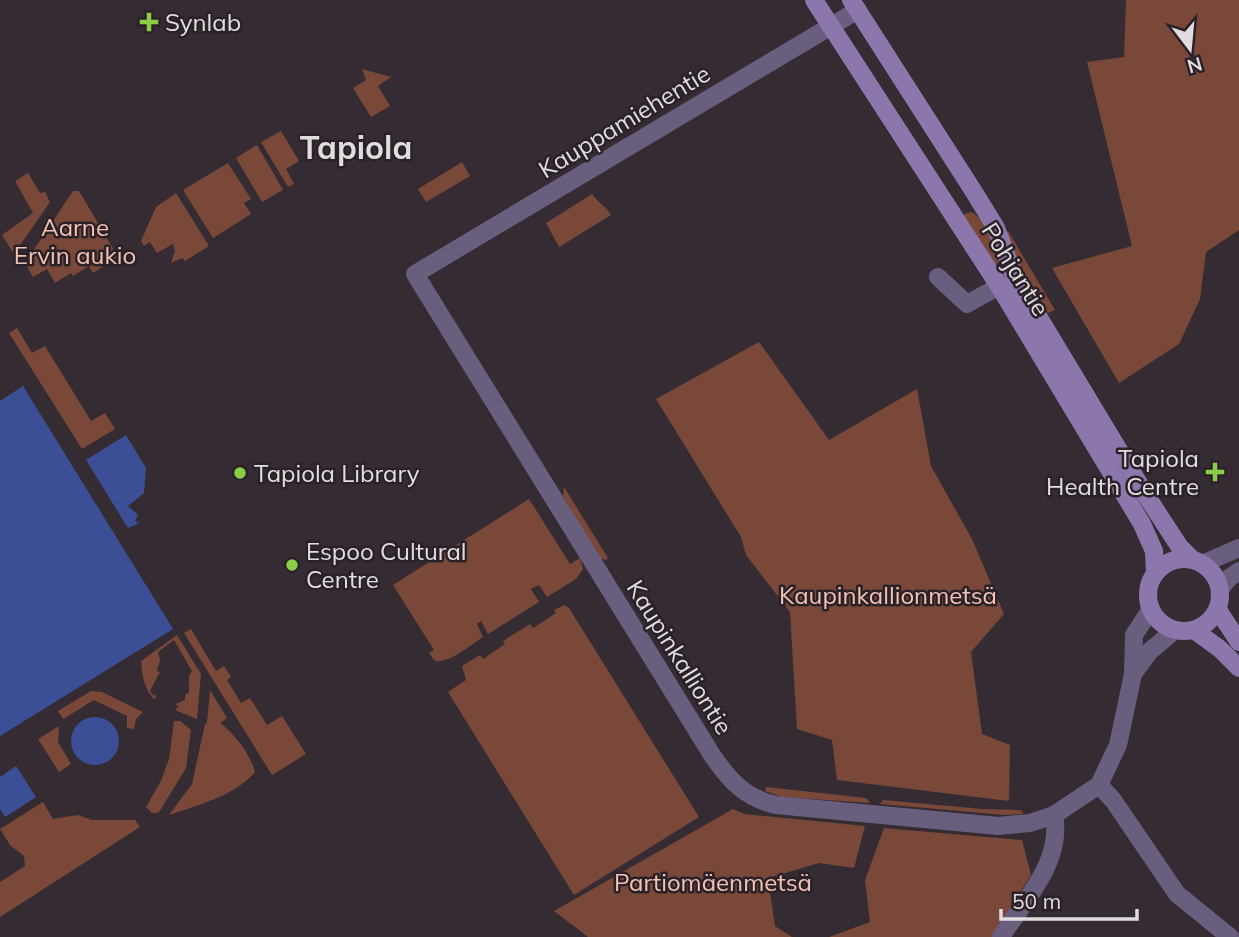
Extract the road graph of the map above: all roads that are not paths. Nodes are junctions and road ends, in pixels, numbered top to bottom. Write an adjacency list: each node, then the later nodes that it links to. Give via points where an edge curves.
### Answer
1 (814, 0): 3 (main road, Pohjantie)
2 (855, 5): 3 (street, Kauppamiehentie); 6 (main road, Pohjantie, via 996,228)
3 (831, 27): 4 (street, Kauppamiehentie); 6 (main road, Pohjantie)
4 (415, 274): 20 (street, Kaupinkalliontie, via 712,754 737,787 760,802 776,805 998,826 1022,825)
5 (938, 277): 6 (street, via 967,304)
6 (1007, 282): 8 (main road, Pohjantie, via 1166,527); 10 (main road, Pohjantie, via 1142,524 1154,551)
7 (1239, 548): 8 (street)
8 (1197, 562): 10 (main road, via 1176,560); 11 (main road, via 1212,572)
9 (1239, 571): 11 (street)
10 (1155, 574): 12 (main road, via 1148,591)
11 (1220, 589): 13 (main road)
12 (1150, 609): 14 (main road, via 1160,623); 18 (street, via 1134,635)
13 (1218, 610): 15 (main road, via 1208,623); 16 (main road)
14 (1175, 630): 15 (main road); 18 (street, via 1150,651)
15 (1194, 630): 17 (main road)
16 (1239, 642)
17 (1239, 668)
18 (1133, 674): 19 (street, via 1118,745)
19 (1099, 785): 20 (street, Kaupinkalliontie); 22 (street, via 1177,894)
20 (1054, 815): 21 (street, via 1057,829 1052,857)
21 (1001, 937)
22 (1230, 937)

